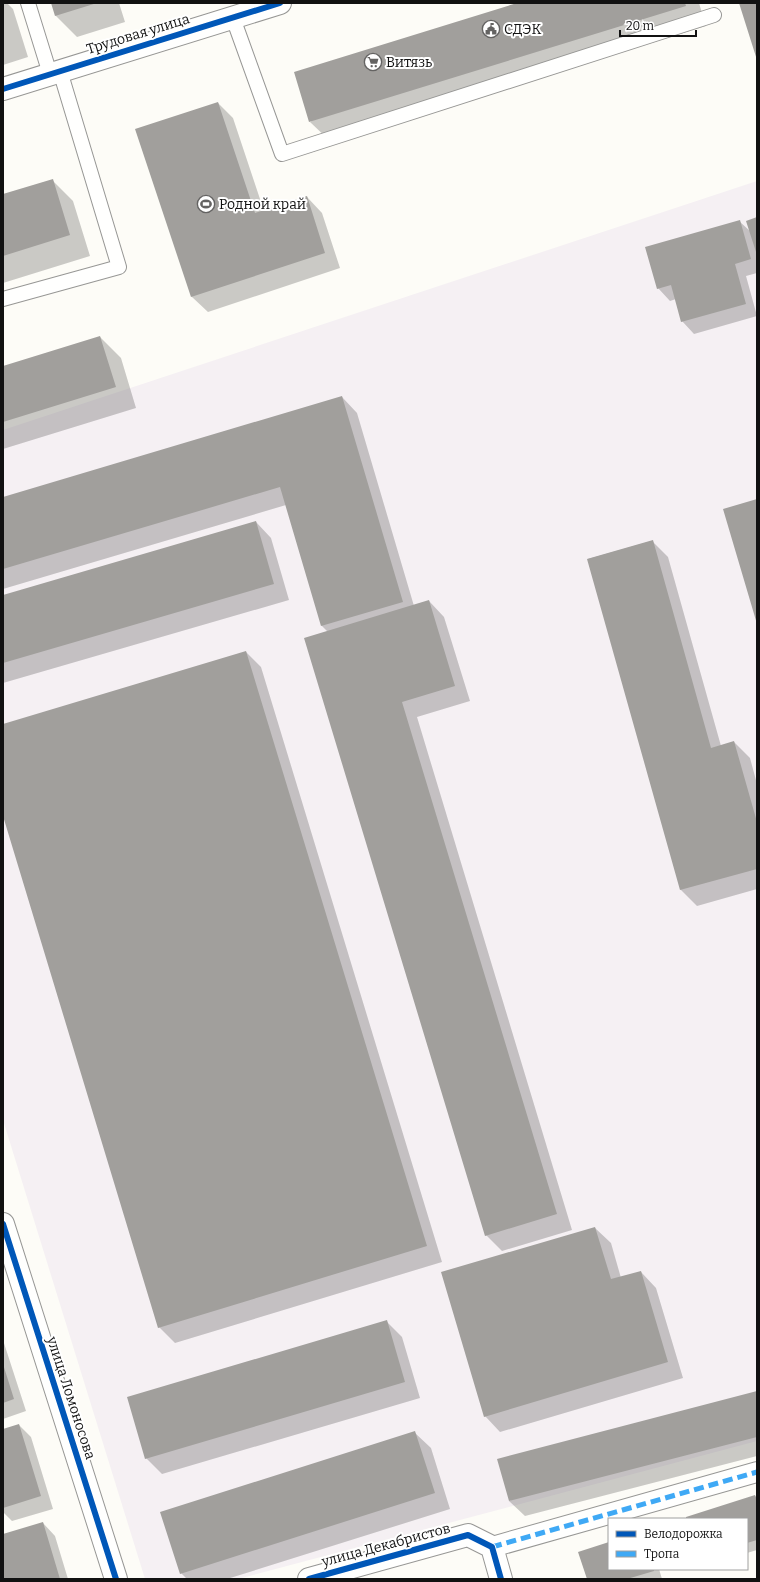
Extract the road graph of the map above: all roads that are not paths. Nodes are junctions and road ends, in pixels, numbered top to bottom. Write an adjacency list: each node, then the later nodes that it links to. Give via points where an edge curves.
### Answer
1 (28, 3): 5 (lane)
2 (280, 3): 4 (street, Трудовая улица)
3 (714, 15): 4 (lane, via 282,154)
4 (233, 18): 5 (street, Трудовая улица)
5 (55, 73): 6 (street, Трудовая улица); 7 (lane, via 119,267)
6 (3, 89)
7 (3, 299)
8 (3, 1224): 11 (street, улица Ломоносова)
9 (757, 1472): 10 (street)
10 (492, 1547): 12 (street, улица Декабристов, via 468,1535); 13 (street)
11 (116, 1579)
12 (309, 1579)
13 (500, 1579)

